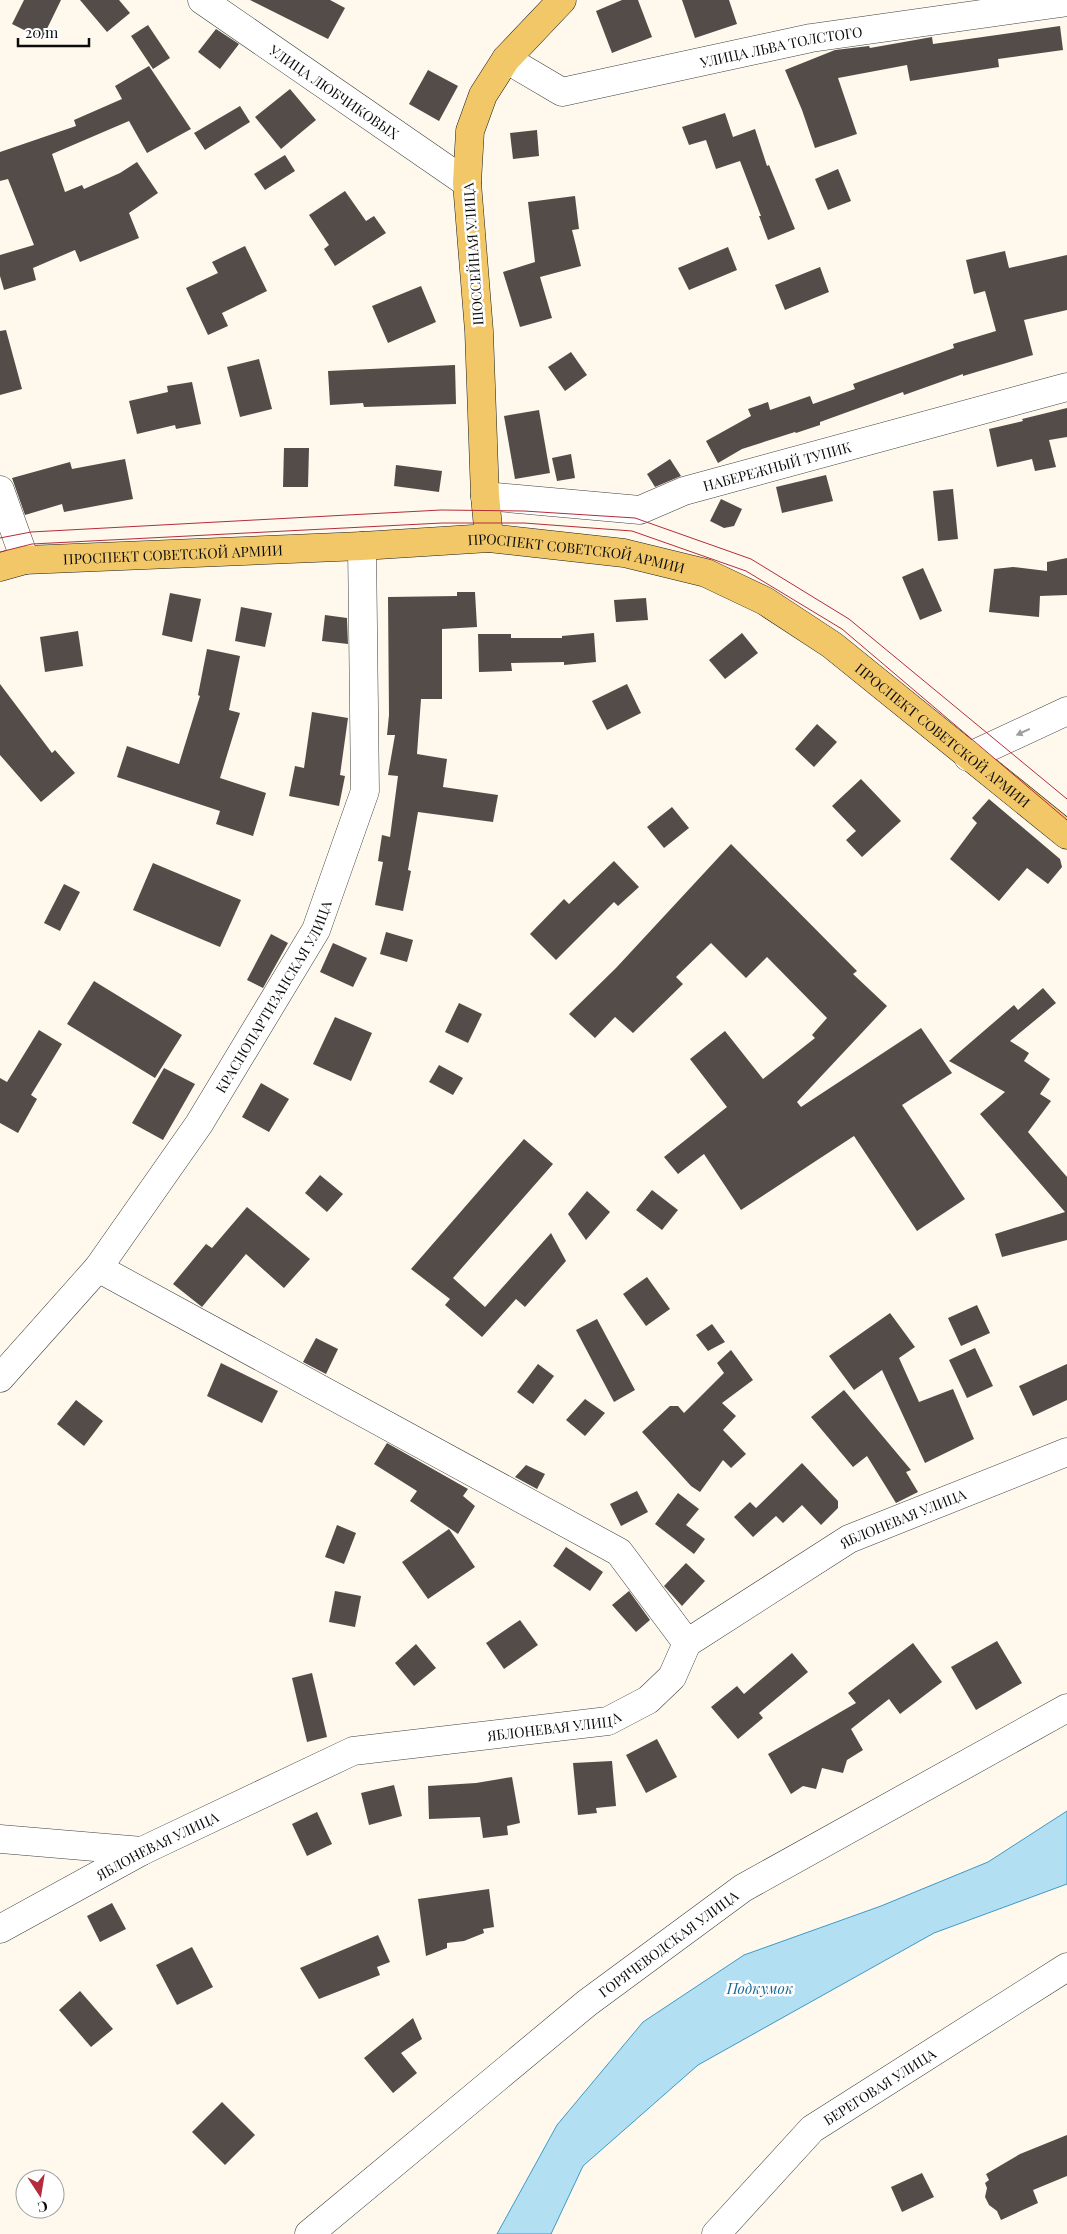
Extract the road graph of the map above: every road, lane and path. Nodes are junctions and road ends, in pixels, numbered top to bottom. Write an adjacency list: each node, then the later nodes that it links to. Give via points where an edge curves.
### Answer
1 (202, 0): 5 (street, УЛИЦА ЛЮБЧИКОВЫХ)
2 (562, 0): 4 (main road, ШОССЕЙНАЯ УЛИЦА)
3 (1067, 2): 4 (street, УЛИЦА ЛЬВА ТОЛСТОГО, via 812,38 562,92)
4 (506, 58): 5 (main road, ШОССЕЙНАЯ УЛИЦА, via 483,95 470,130)
5 (466, 183): 8 (main road, ШОССЕЙНАЯ УЛИЦА, via 479,331)
6 (1067, 387): 8 (street, НАБЕРЕЖНЫЙ ТУПИК, via 684,491 640,510)
7 (0, 490): 11 (street)
8 (485, 496): 9 (main road, ШОССЕЙНАЯ УЛИЦА)
9 (489, 538): 10 (main road, ПРОСПЕКТ СОВЕТСКОЙ АРМИИ); 13 (main road, ПРОСПЕКТ СОВЕТСКОЙ АРМИИ, via 624,553 706,574 765,601 832,645)
10 (362, 546): 11 (main road, ПРОСПЕКТ СОВЕТСКОЙ АРМИИ); 15 (street, КРАСНОПАРТИЗАНСКАЯ УЛИЦА, via 365,791 316,930 199,1124)
11 (12, 563)
12 (1067, 711): 13 (street, one-way to 13)
13 (968, 757): 14 (main road, ПРОСПЕКТ СОВЕТСКОЙ АРМИИ)
14 (1067, 835)
15 (98, 1268): 16 (street, КРАСНОПАРТИЗАНСКАЯ УЛИЦА); 18 (street, via 619,1552)
16 (0, 1378)
17 (1067, 1452): 18 (street, ЯБЛОНЕВАЯ УЛИЦА, via 849,1539)
18 (687, 1643): 21 (street, ЯБЛОНЕВАЯ УЛИЦА, via 672,1677 648,1700 608,1721 353,1751)
19 (1067, 1708): 24 (street, ГОРЯЧЕВОДСКАЯ УЛИЦА, via 744,1888 587,2003)
20 (0, 1839): 21 (street)
21 (142, 1851): 22 (street, ЯБЛОНЕВАЯ УЛИЦА)
22 (0, 1929)
23 (1067, 1967): 25 (street, БЕРЕГОВАЯ УЛИЦА, via 812,2129)
24 (309, 2234)
25 (716, 2234)

